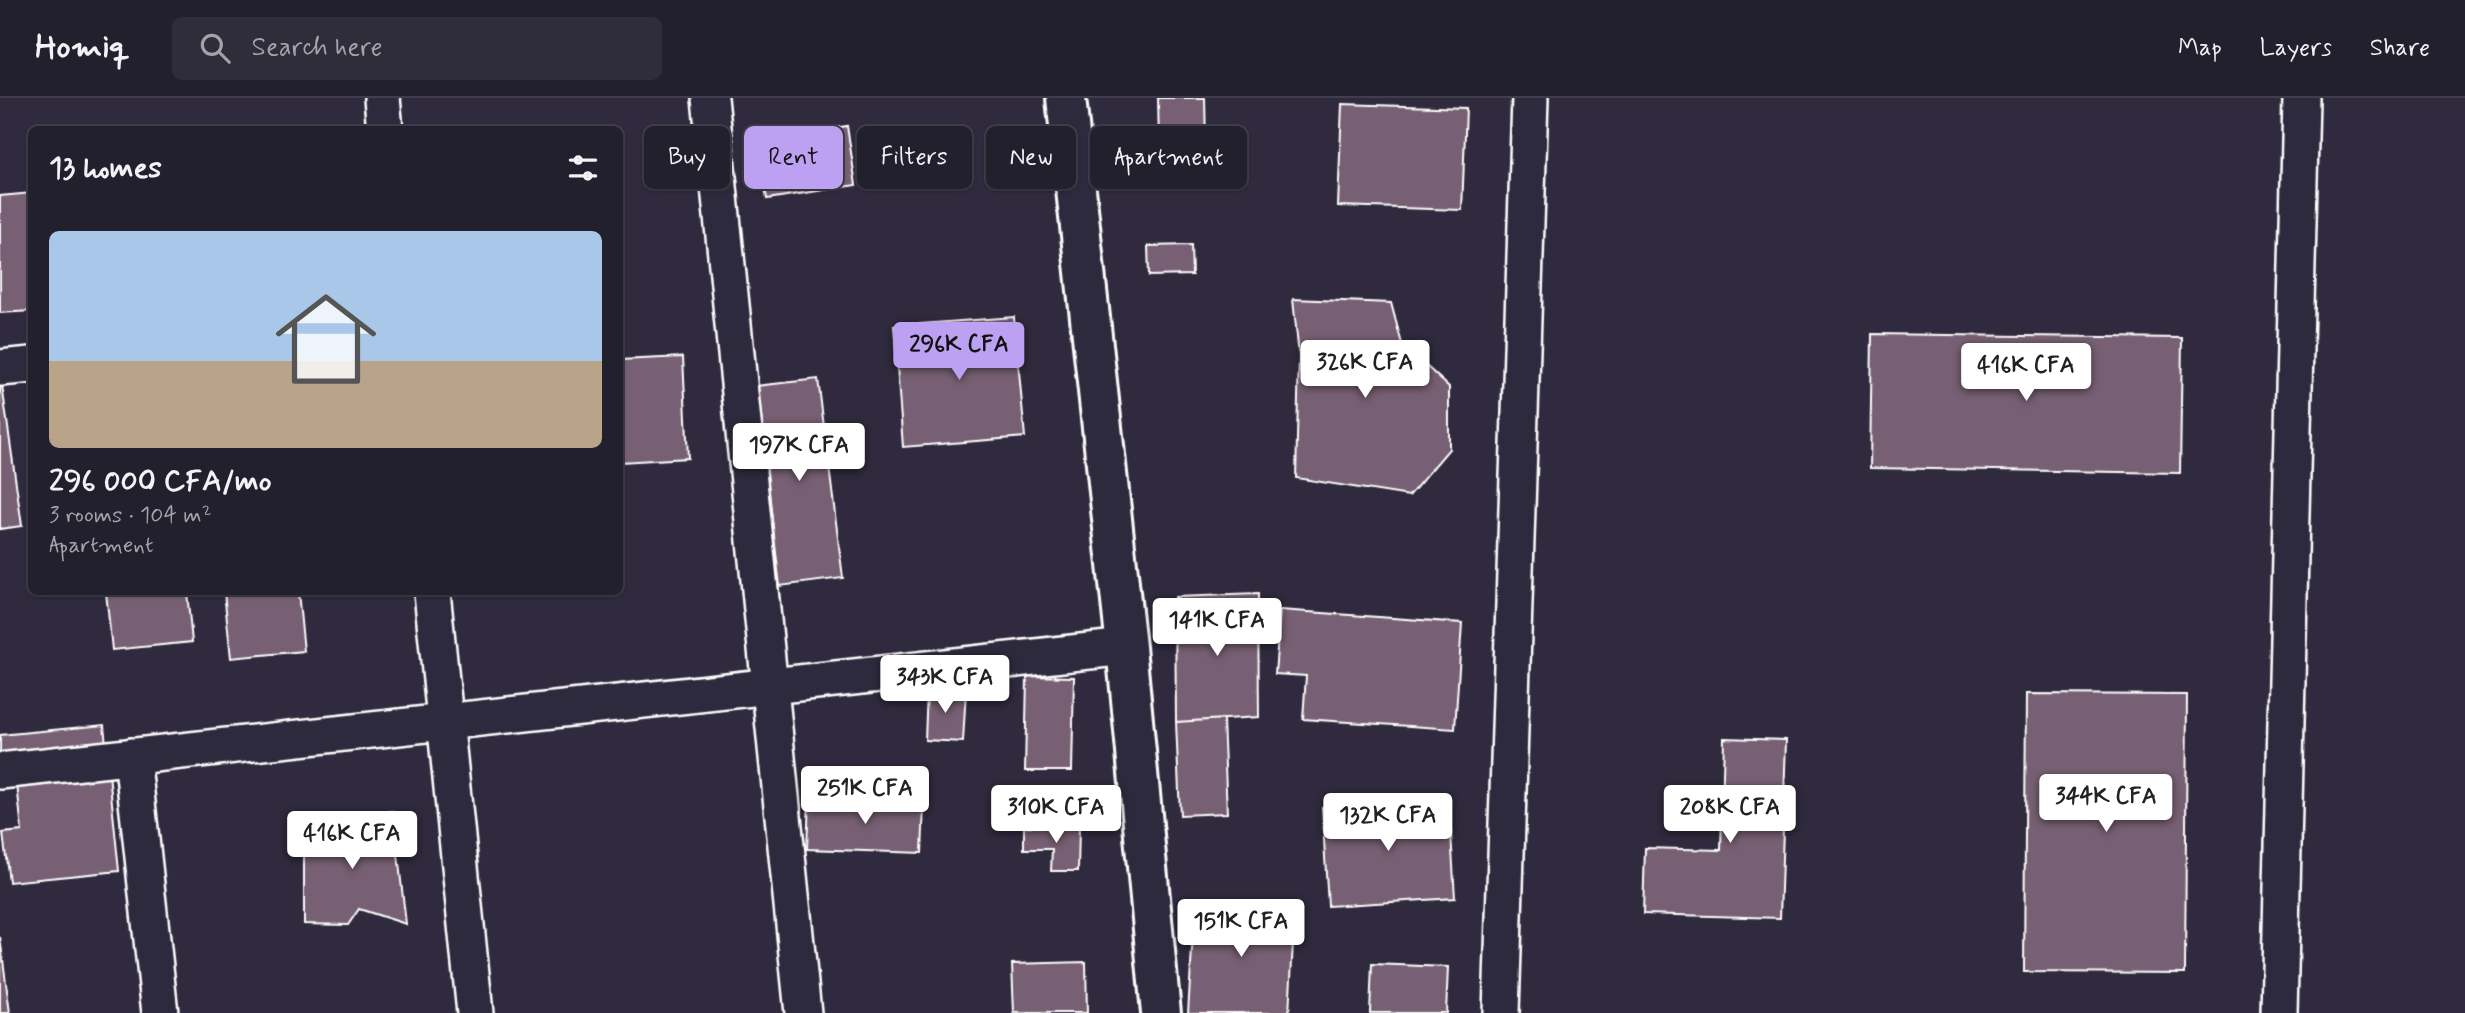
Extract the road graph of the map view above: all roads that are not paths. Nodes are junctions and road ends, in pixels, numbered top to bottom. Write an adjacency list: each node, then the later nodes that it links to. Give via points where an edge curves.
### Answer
1 (382, 98): 6 (street)
2 (710, 98): 11 (street)
3 (1066, 98): 10 (main road)
4 (1530, 98): 19 (street)
5 (2301, 98): 20 (street)
6 (385, 126)
7 (28, 365): 8 (street)
8 (0, 368)
9 (432, 595): 12 (street)
10 (1126, 647): 11 (street); 18 (main road)
11 (770, 686): 12 (street); 17 (street)
12 (446, 722): 13 (street); 16 (street)
13 (132, 756): 14 (street); 15 (street)
14 (0, 771)
15 (160, 1013)
16 (475, 1013)
17 (803, 1013)
18 (1161, 1013)
19 (1501, 1013)
20 (2279, 1013)

